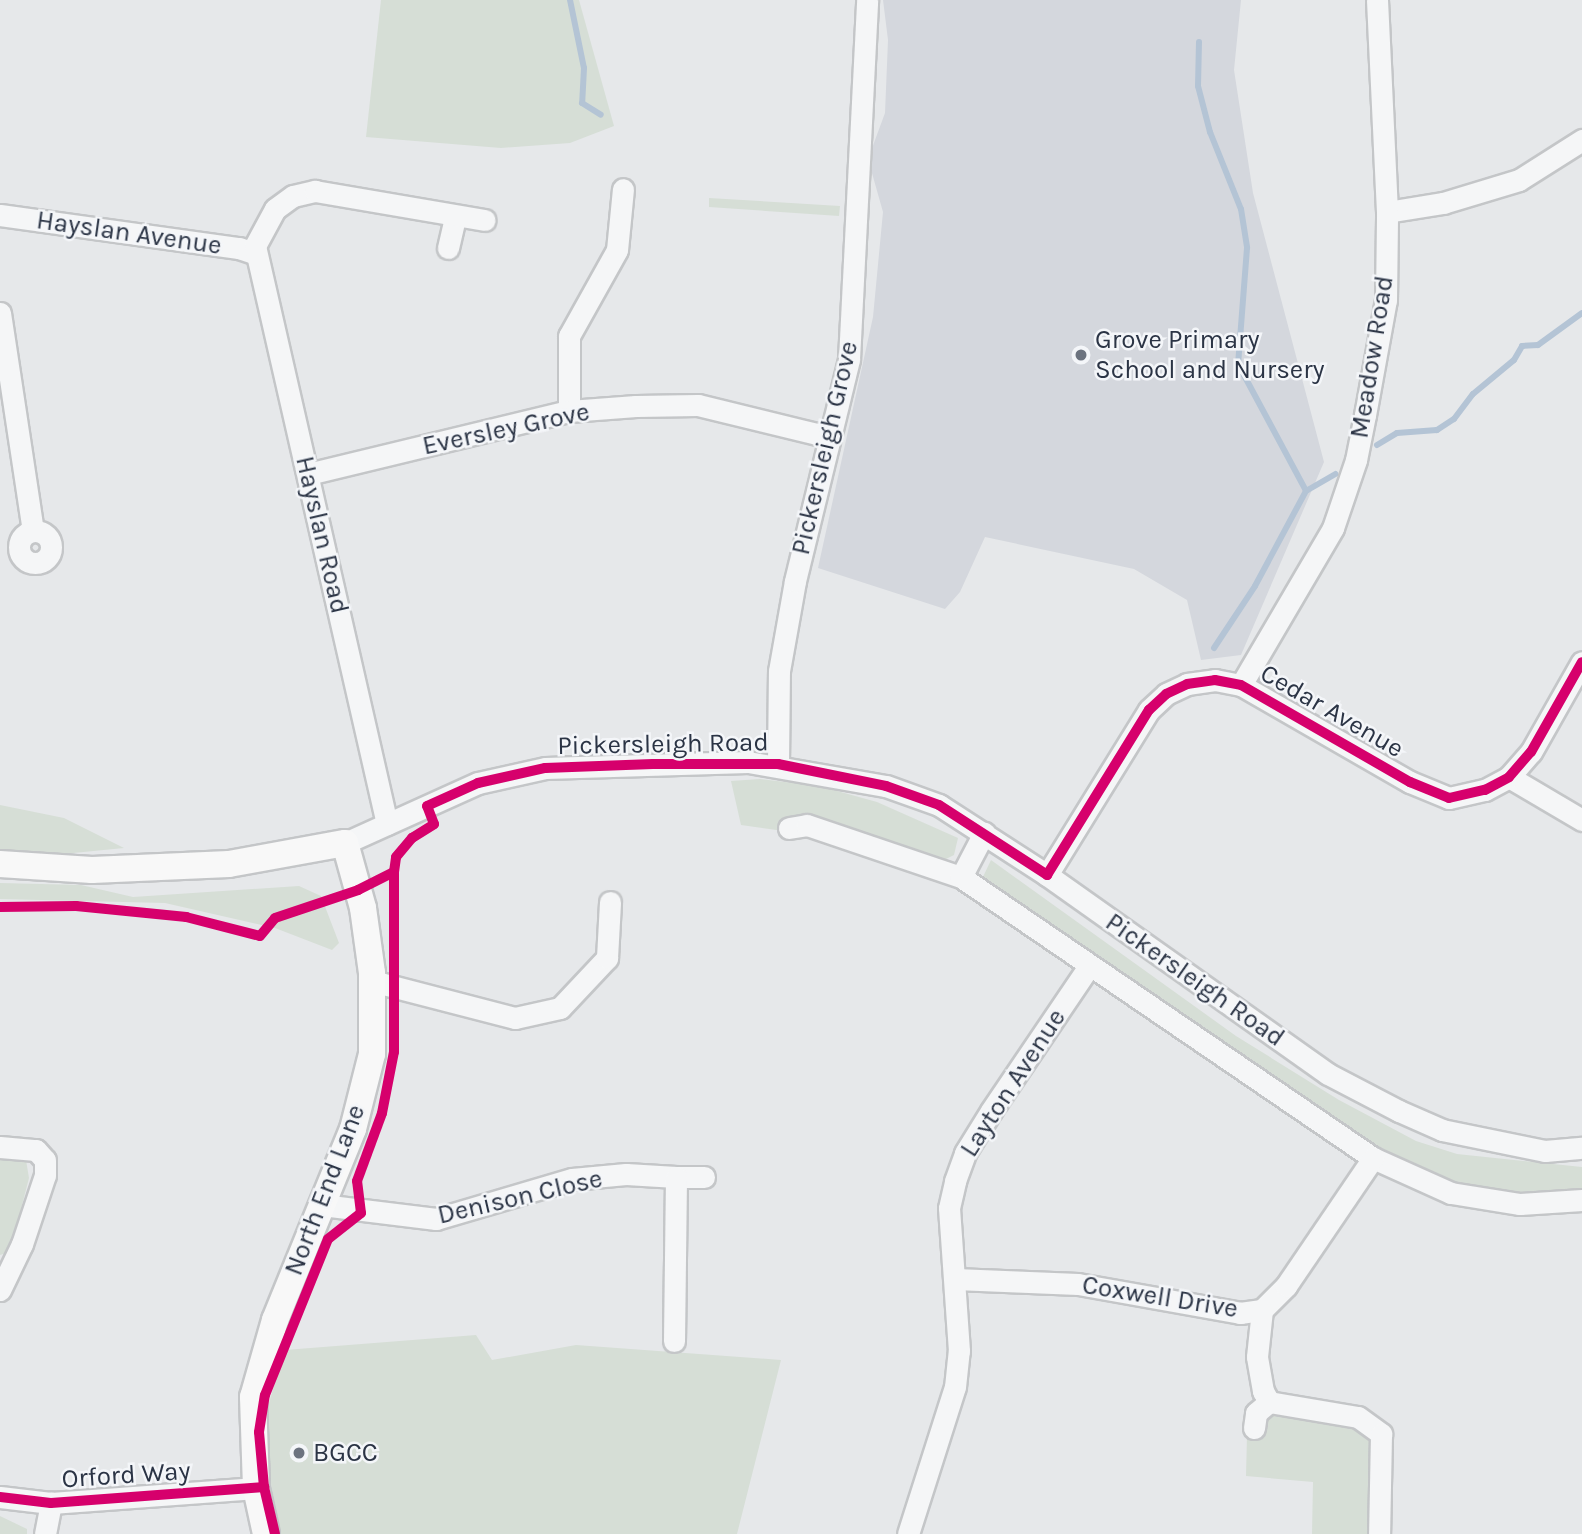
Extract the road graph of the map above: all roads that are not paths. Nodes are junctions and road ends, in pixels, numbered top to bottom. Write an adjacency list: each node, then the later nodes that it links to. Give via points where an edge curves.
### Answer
1 (868, 0): 13 (street, Pickersleigh Grove, via 858,131 853,323 849,359)
2 (1377, 0): 5 (street, Meadow Road)
3 (1582, 140): 5 (street, via 1520,180 1443,204)
4 (623, 189): 12 (street, via 617,250 569,336)
5 (1387, 212): 17 (street, Meadow Road, via 1386,300 1356,460 1333,528)
6 (0, 215): 10 (street, Hayslan Avenue)
7 (455, 217): 8 (street); 9 (street); 10 (street, via 315,191 293,195 275,209)
8 (485, 220)
9 (448, 248)
10 (256, 250): 14 (street, Hayslan Road)
11 (0, 313): 15 (street)
12 (569, 411): 13 (street, Eversley Grove, via 698,405); 14 (street, Eversley Grove)
13 (829, 437): 18 (street, Pickersleigh Grove, via 779,671)
14 (308, 474): 21 (street, Hayslan Road)
15 (33, 531)
16 (1582, 662): 19 (street, Cedar Avenue, via 1531,751)
17 (1241, 685): 19 (street, Cedar Avenue, via 1410,782 1449,798 1485,790); 26 (street, Cedar Avenue, via 1215,680 1187,684 1166,694 1149,710)
18 (778, 764): 21 (street, Pickersleigh Road, via 545,768 478,783); 23 (street, Pickersleigh Road, via 886,786 939,804)
19 (1508, 777): 20 (street)
20 (1582, 820)
21 (387, 824): 24 (street, Pickersleigh Road)
22 (789, 828): 27 (street, via 807,825)
23 (984, 833): 26 (street, Pickersleigh Road); 27 (street)
24 (345, 843): 25 (main road, Pickersleigh Road, via 218,865 92,870); 30 (main road, North End Lane, via 363,908)
25 (0, 864)
26 (1047, 875): 32 (street, Pickersleigh Road, via 1328,1074 1399,1111 1455,1133 1545,1150)
27 (961, 877): 29 (street)
28 (610, 902): 30 (street, via 607,958 560,1008 516,1018)
29 (1090, 965): 33 (street); 38 (street, Layton Avenue, via 965,1153 949,1208)
30 (372, 981): 37 (main road, North End Lane, via 372,1054 353,1129)
31 (0, 1147): 39 (street, via 36,1150 45,1160 45,1175 22,1244)
32 (1582, 1148)
33 (1373, 1158): 36 (street, via 1451,1193 1520,1204); 40 (street, Coxwell Drive, via 1286,1286)
34 (676, 1177): 35 (street, Denison Close); 37 (street, Denison Close, via 626,1174 572,1179 436,1219); 41 (street)
35 (704, 1177)
36 (1582, 1200)
37 (322, 1205): 44 (main road, North End Lane, via 275,1320 253,1397)
38 (955, 1279): 40 (street, Coxwell Drive, via 1078,1284 1240,1313); 49 (street, Layton Avenue, via 959,1350 955,1387)
39 (0, 1290)
40 (1262, 1310): 42 (street, via 1257,1357)
41 (674, 1341)
42 (1269, 1402): 43 (street, via 1256,1413); 50 (street, via 1358,1417 1374,1425 1381,1434)
43 (1254, 1428)
44 (256, 1488): 46 (street, Orford Way); 48 (main road, North End Lane)
45 (0, 1497): 46 (street, Orford Way)
46 (51, 1503): 47 (street, Orford Way)
47 (45, 1534)
48 (266, 1534)
49 (908, 1534)
50 (1379, 1534)

